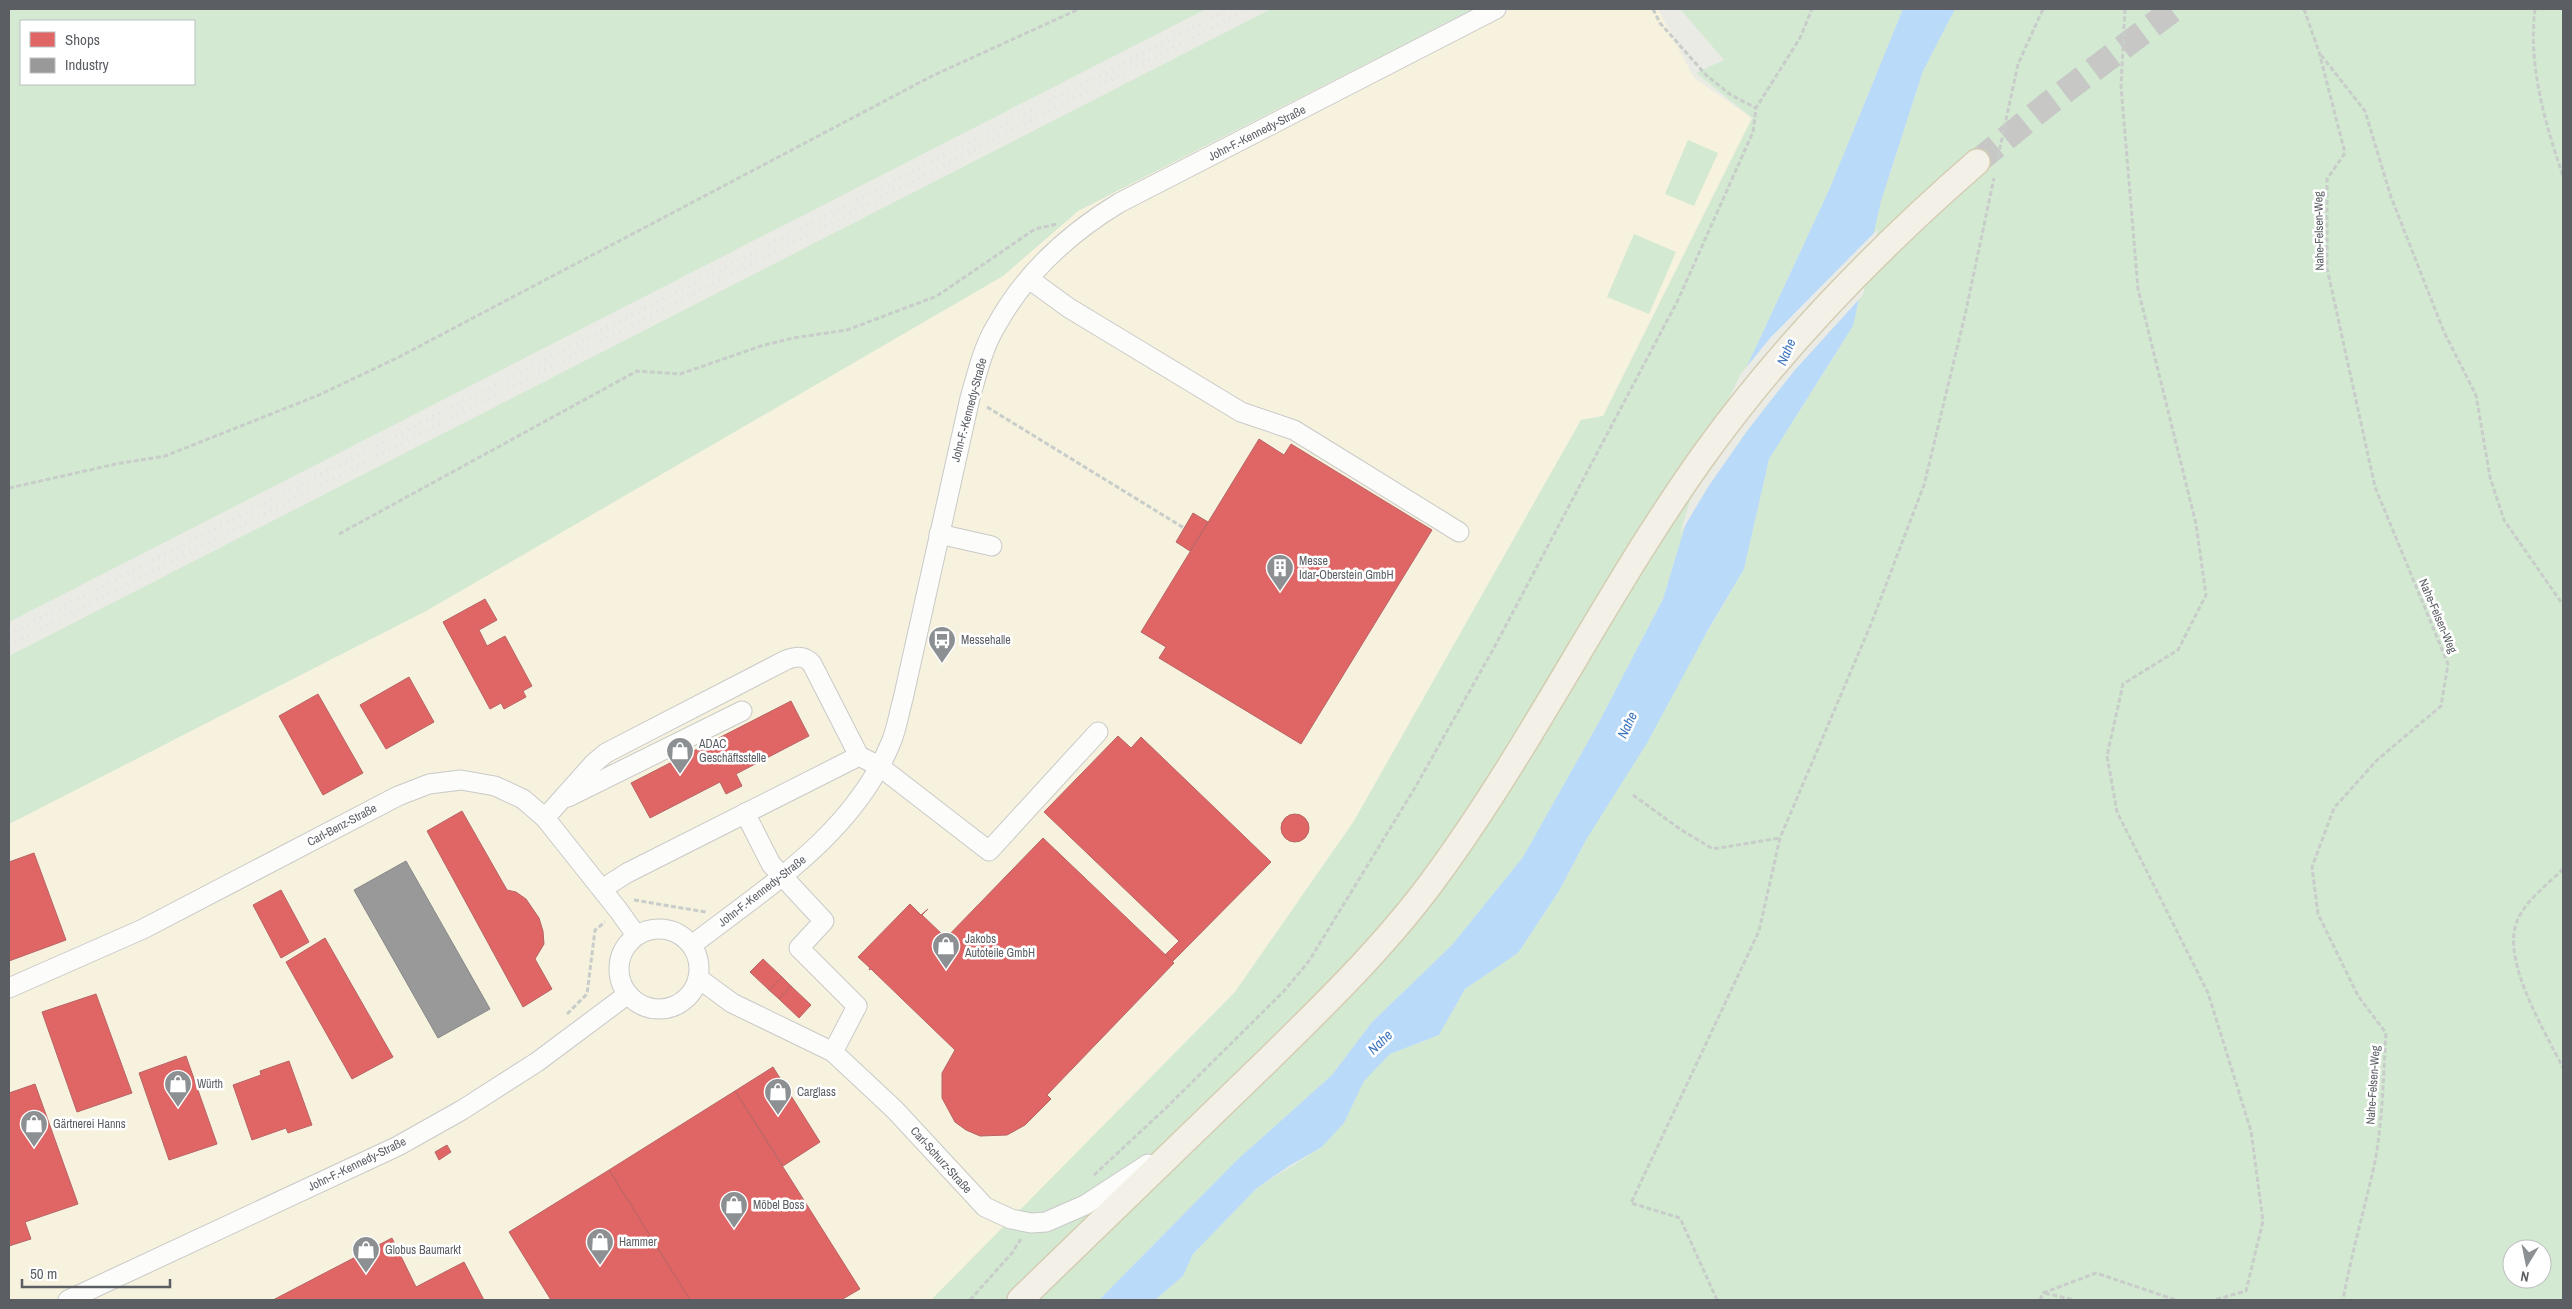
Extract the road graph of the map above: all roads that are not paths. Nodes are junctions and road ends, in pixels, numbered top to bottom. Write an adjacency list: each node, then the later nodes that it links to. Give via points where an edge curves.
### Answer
1 (1496, 9): 3 (street, John-F.-Kennedy-Straße, via 1119,203 1071,235)
2 (1990, 165): 22 (main road, via 1912,220 1834,297 1742,404 1672,501 1492,796 1438,874 1376,951)
3 (1029, 279): 4 (street, via 1069,308 1241,412 1294,430); 5 (street, John-F.-Kennedy-Straße, via 995,326 970,398)
4 (1459, 532)
5 (939, 534): 6 (street); 10 (street, John-F.-Kennedy-Straße, via 903,699 892,740)
6 (992, 546)
7 (742, 711): 11 (street)
8 (1098, 732): 10 (street, via 989,850)
9 (859, 756): 10 (street); 11 (street, via 812,664 798,657 786,660 606,753); 12 (street)
10 (879, 766): 14 (street, John-F.-Kennedy-Straße, via 842,821)
11 (560, 801): 13 (street)
12 (745, 813): 14 (street, via 765,854); 15 (street)
13 (545, 818): 15 (street, Carl-Benz-Straße); 19 (street, Carl-Benz-Straße, via 523,799 495,786 461,780 428,784 398,796 143,928)
14 (782, 877): 17 (street, John-F.-Kennedy-Straße); 21 (street, via 824,921 799,948 857,1006)
15 (602, 889): 16 (street, Carl-Benz-Straße)
16 (636, 936): 17 (street, via 650,929 666,929); 20 (street, via 624,948 619,963 620,980)
17 (692, 945): 18 (street, via 698,961)
18 (698, 978): 20 (street, via 690,994 676,1005 659,1009 642,1005); 21 (street, Carl-Schurz-Straße, via 732,1003)
19 (9, 988)
20 (628, 994): 23 (street, John-F.-Kennedy-Straße, via 537,1062 398,1146)
21 (833, 1052): 22 (street, Carl-Schurz-Straße, via 895,1110 986,1207 1010,1219 1046,1222 1085,1205)
22 (1198, 1128): 24 (main road)
23 (68, 1300)
24 (1020, 1300)

